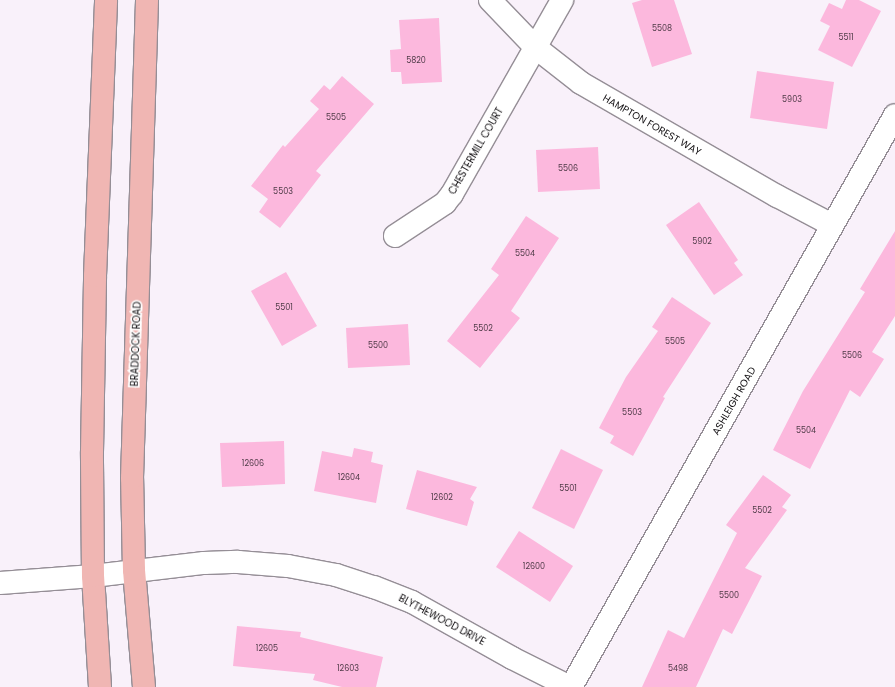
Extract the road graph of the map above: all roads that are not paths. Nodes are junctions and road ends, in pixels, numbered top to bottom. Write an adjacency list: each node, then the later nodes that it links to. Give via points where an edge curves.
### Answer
1 (106, 0): 10 (main road, via 95,283)
2 (147, 0): 9 (main road, BRADDOCK ROAD, via 132,478)
3 (490, 0): 5 (street, HAMPTON FOREST WAY)
4 (562, 0): 5 (street, CHESTERMILL COURT)
5 (535, 47): 7 (street, HAMPTON FOREST WAY, via 588,87); 8 (street, CHESTERMILL COURT, via 452,194 445,203)
6 (895, 115): 7 (street, ASHLEIGH ROAD)
7 (832, 225): 14 (street, ASHLEIGH ROAD)
8 (395, 236)
9 (134, 570): 10 (street, BLYTHEWOOD DRIVE); 13 (main road, BRADDOCK ROAD); 14 (street, BLYTHEWOOD DRIVE, via 238,562 288,566 336,575 374,586 412,602 512,658)
10 (93, 576): 11 (street, BLYTHEWOOD DRIVE); 12 (main road)
11 (0, 583)
12 (100, 687)
13 (144, 687)
14 (571, 687)

